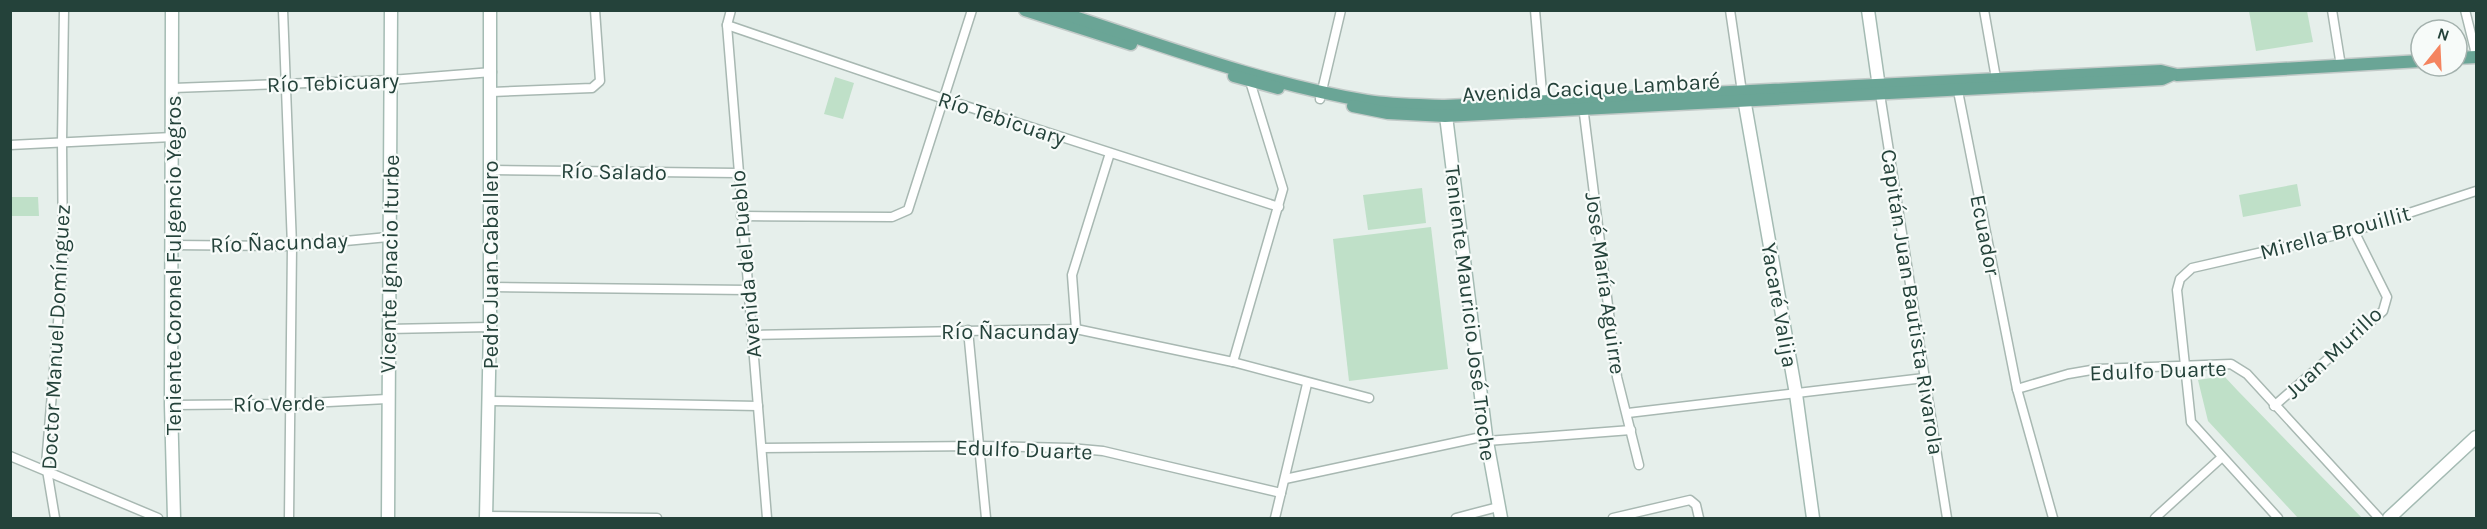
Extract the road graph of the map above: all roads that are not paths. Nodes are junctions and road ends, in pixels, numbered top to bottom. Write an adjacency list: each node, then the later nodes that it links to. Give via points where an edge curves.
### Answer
1 (64, 10): 38 (street, Doctor Manuel Domínguez)
2 (172, 10): 28 (street, Teniente Coronel Fulgencio Yegros)
3 (283, 10): 26 (street)
4 (391, 10): 24 (street, Vicente Ignacio Iturbe)
5 (490, 10): 22 (street, Pedro Juan Caballero)
6 (595, 10): 30 (street, via 600,81 592,88)
7 (731, 10): 18 (street, Avenida del Pueblo)
8 (972, 10): 33 (street)
9 (1025, 10): 17 (main road, Avenida Cacique Lambaré)
10 (1341, 10): 31 (street)
11 (1535, 10): 35 (street)
12 (1730, 10): 32 (street)
13 (1868, 10): 29 (street)
14 (1984, 10): 25 (street)
15 (2332, 10): 21 (street)
16 (2464, 10): 19 (street)
17 (1047, 12): 23 (main road, Avenida Cacique Lambaré)
18 (727, 25): 33 (street, Río Tebicuary); 42 (street, Avenida del Pueblo)
19 (2476, 56)
20 (2409, 62): 21 (main road, Avenida Cacique Lambaré)
21 (2341, 66): 25 (main road, Avenida Cacique Lambaré, via 2171,75 2162,80)
22 (492, 72): 24 (street, Río Tebicuary); 30 (street, Pedro Juan Caballero)
23 (1241, 74): 31 (main road, Avenida Cacique Lambaré); 44 (street, via 1282,180)
24 (392, 80): 26 (street, Río Tebicuary); 47 (street, Vicente Ignacio Iturbe)
25 (1997, 83): 27 (main road, Avenida Cacique Lambaré)
26 (284, 84): 28 (street, Río Tebicuary); 49 (street)
27 (1957, 85): 29 (main road, Avenida Cacique Lambaré); 61 (street, Ecuador)
28 (173, 88): 37 (street, Teniente Coronel Fulgencio Yegros)
29 (1880, 89): 32 (main road, Avenida Cacique Lambaré); 59 (street, Capitán Juan Bautista Rivarola)
30 (492, 92): 41 (street, Pedro Juan Caballero)
31 (1321, 95): 36 (main road, Avenida Cacique Lambaré)
32 (1743, 96): 34 (main road, Avenida Cacique Lambaré); 62 (street, Yacaré Valija)
33 (944, 99): 40 (street, Río Tebicuary); 45 (street, via 908,210 892,218)
34 (1583, 104): 35 (main road, Avenida Cacique Lambaré); 70 (street, José María Aguirre, via 1617,377)
35 (1543, 106): 36 (main road, Avenida Cacique Lambaré)
36 (1445, 111): 73 (street, Teniente Mauricio José Troche)
37 (172, 137): 38 (street); 48 (street, Teniente Coronel Fulgencio Yegros)
38 (62, 142): 39 (street); 79 (street, Doctor Manuel Domínguez, via 63,263)
39 (10, 145)
40 (1110, 153): 44 (street, Río Tebicuary); 54 (street, via 1072,275)
41 (490, 170): 42 (street, Río Salado); 50 (street, Pedro Juan Caballero)
42 (737, 173): 45 (street, Avenida del Pueblo)
43 (2476, 191): 46 (street, Mirella Brouillit)
44 (1279, 207): 57 (street)
45 (741, 216): 51 (street, Avenida del Pueblo)
46 (2354, 231): 58 (street, Mirella Brouillit, via 2192,268 2180,279 2177,290); 69 (street, Juan Murillo, via 2387,297 2386,305)
47 (387, 237): 49 (street, Río Ñacunday); 53 (street, Vicente Ignacio Iturbe)
48 (171, 245): 49 (street, Río Ñacunday); 67 (street, Teniente Coronel Fulgencio Yegros)
49 (292, 246): 66 (street)
50 (490, 286): 51 (street); 52 (street, Pedro Juan Caballero)
51 (748, 290): 56 (street, Avenida del Pueblo)
52 (490, 327): 53 (street); 65 (street, Pedro Juan Caballero)
53 (387, 329): 63 (street, Vicente Ignacio Iturbe)
54 (1076, 329): 55 (street, Río Ñacunday); 57 (street, Río Ñacunday)
55 (968, 330): 56 (street, Río Ñacunday); 74 (street)
56 (752, 334): 68 (street, Avenida del Pueblo)
57 (1233, 362): 60 (street, Río Ñacunday)
58 (2183, 365): 61 (street, Edulfo Duarte, via 2097,369); 69 (street, Edulfo Duarte, via 2231,364 2247,374); 77 (street, via 2191,422)
59 (1924, 378): 62 (street); 98 (street, Capitán Juan Bautista Rivarola)
60 (1307, 384): 64 (street, Río Ñacunday); 80 (street)
61 (2017, 389): 99 (street, Ecuador)
62 (1796, 394): 70 (street); 97 (street, Yacaré Valija)
63 (387, 399): 66 (street, Río Verde); 89 (street, Vicente Ignacio Iturbe)
64 (1370, 399)
65 (490, 401): 68 (street); 83 (street, Pedro Juan Caballero)
66 (289, 404): 67 (street, Río Verde); 88 (street)
67 (171, 405): 87 (street, Teniente Coronel Fulgencio Yegros)
68 (758, 406): 75 (street, Avenida del Pueblo)
69 (2274, 406): 102 (street, Edulfo Duarte)
70 (1628, 413): 71 (street, José María Aguirre)
71 (1631, 430): 73 (street); 78 (street, José María Aguirre)
72 (2476, 437): 103 (street)
73 (1487, 439): 80 (street); 82 (street, Teniente Mauricio José Troche)
74 (979, 446): 75 (street, Edulfo Duarte); 81 (street, Edulfo Duarte, via 1103,451); 92 (street)
75 (762, 448): 91 (street, Avenida del Pueblo)
76 (10, 456): 79 (street)
77 (2221, 458): 100 (street); 101 (street)
78 (1638, 465)
79 (47, 472): 85 (street, Doctor Manuel Domínguez); 86 (street)
80 (1284, 479): 81 (street)
81 (1281, 493): 93 (street)
82 (1499, 513): 94 (street)
83 (486, 518): 84 (street)
84 (616, 518): 90 (street)
85 (55, 519)
86 (158, 519)
87 (174, 519)
88 (289, 519)
89 (388, 519)
90 (657, 519)
91 (767, 519)
92 (986, 519)
93 (1275, 519)
94 (1456, 519)
95 (1613, 519): 96 (street, via 1690,500 1696,505)
96 (1699, 519)
97 (1813, 519)
98 (1947, 519)
99 (2053, 519)
100 (2155, 519)
101 (2278, 519)
102 (2379, 519)
103 (2389, 519)

